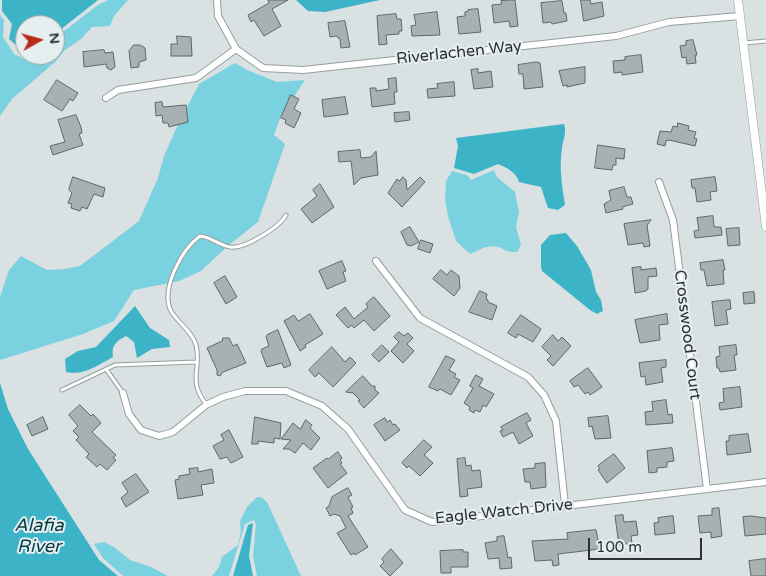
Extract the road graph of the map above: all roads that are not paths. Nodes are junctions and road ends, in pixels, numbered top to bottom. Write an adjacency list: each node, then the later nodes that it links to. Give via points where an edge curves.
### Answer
1 (217, 0): 6 (street, Riverlachen Way, via 218,16)
2 (738, 0): 3 (street)
3 (740, 16): 5 (street); 6 (street, Riverlachen Way, via 669,22 616,36 303,70 264,68)
4 (766, 41): 5 (lane)
5 (743, 43): 10 (street)
6 (236, 49): 7 (street, via 196,78 118,90)
7 (106, 98)
8 (659, 182): 18 (street, Crosswood Court, via 673,220)
9 (286, 215): 12 (lane, via 277,225 240,247 230,248 200,236 185,252 167,296 172,313 194,338)
10 (766, 227)
11 (376, 261): 19 (street, via 420,318 528,377 544,395 556,421)
12 (196, 362): 13 (lane, via 124,364); 16 (lane, via 195,382)
13 (106, 369): 14 (lane); 15 (lane)
14 (62, 390)
15 (123, 394): 16 (street, Eagle Watch Drive, via 129,414 141,430 159,436 173,432)
16 (206, 405): 19 (street, Eagle Watch Drive, via 245,391 286,391 322,406 348,429 405,510 432,522)
17 (766, 482): 18 (street, Eagle Watch Drive)
18 (707, 489): 19 (street, Eagle Watch Drive)
19 (565, 505)

